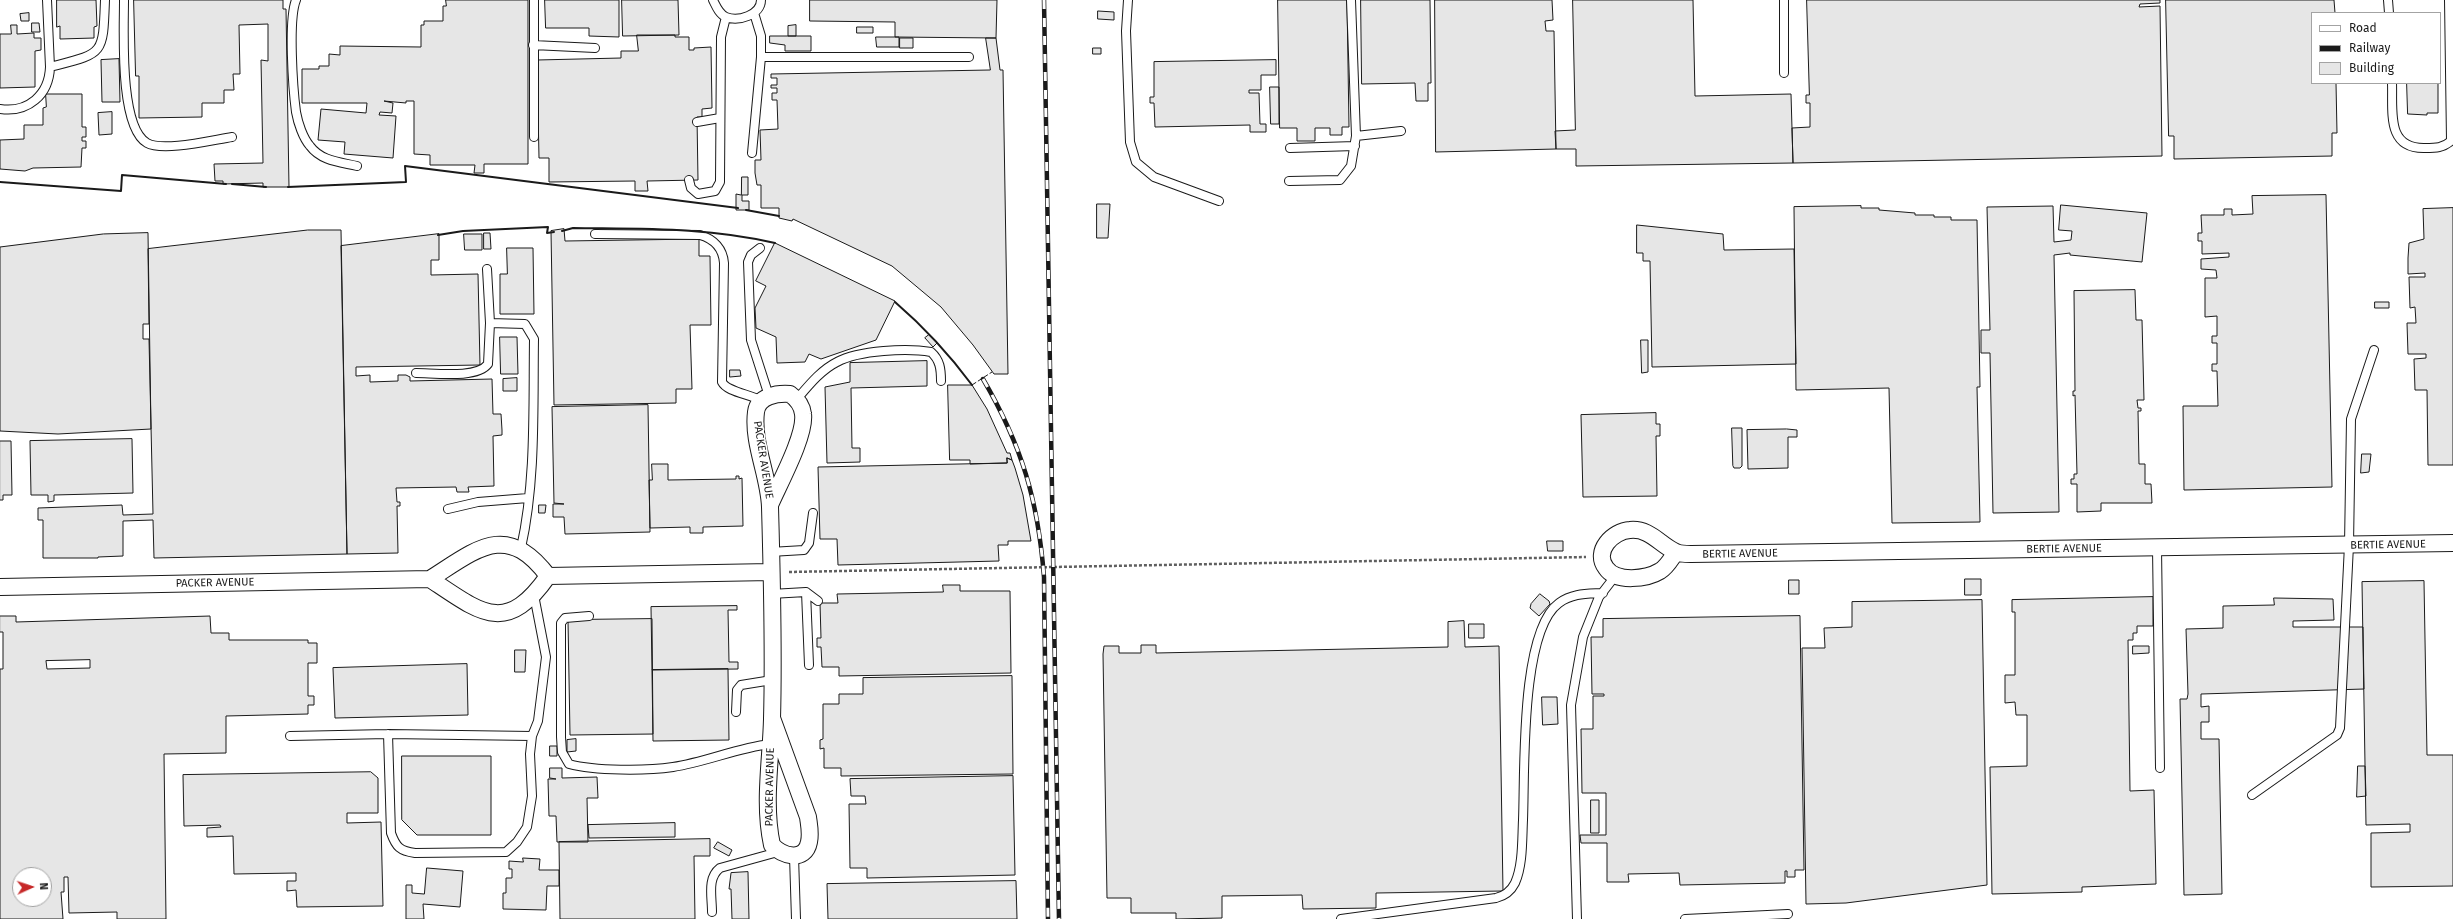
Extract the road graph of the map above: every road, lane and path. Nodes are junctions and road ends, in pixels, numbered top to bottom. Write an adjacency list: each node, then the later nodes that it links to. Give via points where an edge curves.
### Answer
1 (47, 0): 20 (lane)
2 (105, 0): 20 (lane, via 103,38 100,46 84,58)
3 (124, 0): 28 (lane, via 128,111 135,130 147,143 162,146)
4 (296, 0): 33 (lane, via 293,41 296,114 303,134 310,146 321,156 331,161)
5 (534, 0): 16 (lane)
6 (713, 0): 15 (lane, via 718,11)
7 (761, 0): 14 (lane)
8 (1128, 0): 36 (lane, via 1126,31 1130,142 1136,162 1154,177)
9 (1351, 0): 27 (lane)
10 (1784, 0): 21 (lane)
11 (2388, 0): 13 (lane)
12 (2449, 0): 22 (lane, via 2451,141 2440,148 2413,148 2399,139 2394,129)
13 (2389, 12)
14 (754, 13): 15 (lane, via 742,18); 19 (lane, via 761,36)
15 (726, 17): 24 (lane, via 721,37)
16 (533, 45): 17 (lane); 29 (lane)
17 (595, 48)
18 (969, 57): 19 (lane)
19 (762, 58): 32 (lane)
20 (50, 66): 23 (lane, via 49,78 32,102 23,109)
21 (1784, 73)
22 (2392, 84)
23 (0, 109)
24 (720, 118): 25 (lane); 34 (lane, via 718,188 715,191 698,194 691,188)
25 (697, 122)
26 (1401, 131): 27 (lane)
27 (1356, 136): 30 (lane)
28 (232, 137)
29 (534, 137)
30 (1355, 146): 31 (lane); 35 (lane, via 1351,166 1340,180)
31 (1290, 148)
32 (752, 154)
33 (356, 166)
34 (689, 180)
35 (1289, 181)
36 (1219, 201)
37 (595, 234): 44 (lane, via 700,235 713,241 723,254 724,263 722,382 730,390)
38 (760, 248): 44 (lane, via 751,255 748,262 749,318 751,340)
39 (487, 269): 40 (lane)
40 (490, 323): 42 (lane, via 488,364 482,371); 46 (lane, via 525,324 534,339 532,451)
41 (2374, 350): 51 (lane, via 2351,419)
42 (416, 373)
43 (941, 381): 45 (lane, via 941,368 937,357 931,352 879,352 838,361 824,371)
44 (766, 398): 45 (street, via 790,394); 47 (street, PACKER AVENUE, via 756,410 756,424)
45 (797, 399): 47 (street, PACKER AVENUE, via 803,415 803,426)
46 (528, 498): 48 (lane, via 478,502); 52 (lane)
47 (770, 505): 54 (street, PACKER AVENUE)
48 (448, 509)
49 (813, 513): 54 (lane, via 809,544 804,550)
50 (2453, 543): 51 (street, BERTIE AVENUE)
51 (2349, 545): 53 (street, BERTIE AVENUE); 77 (lane, via 2340,728 2337,735)
52 (522, 548): 59 (street, via 536,560); 60 (street, PACKER AVENUE, via 501,544 480,549)
53 (2157, 548): 55 (street, BERTIE AVENUE, via 1691,554); 76 (lane)
54 (770, 552): 57 (street, PACKER AVENUE)
55 (1676, 552): 56 (street, via 1650,534 1631,530 1619,532 1610,538 1604,547); 58 (street, via 1661,570 1654,574 1625,578)
56 (1602, 557): 57 (path); 58 (street, via 1605,568)
57 (771, 572): 59 (street); 64 (street, PACKER AVENUE)
58 (1616, 575): 63 (lane)
59 (548, 576): 65 (street)
60 (430, 579): 61 (street, PACKER AVENUE); 65 (street, via 484,611 503,614 518,610)
61 (0, 587)
62 (806, 592): 64 (lane); 66 (lane); 68 (lane)
63 (1603, 593): 83 (lane, via 1573,595 1559,603 1551,610 1538,636 1530,676 1521,855 1512,888 1503,897); 84 (lane, via 1591,614 1583,637 1571,706)
64 (771, 594): 69 (street, PACKER AVENUE)
65 (534, 596): 74 (lane, via 546,657 538,721)
66 (818, 601)
67 (589, 616): 75 (lane, via 566,618 561,623 561,737 562,752 569,764 612,769 672,767 744,747)
68 (809, 666)
69 (772, 680): 70 (lane, via 741,685 737,690); 71 (street, PACKER AVENUE)
70 (736, 712)
71 (772, 718): 75 (street, PACKER AVENUE); 79 (street, PACKER AVENUE, via 808,816 809,844 803,853)
72 (388, 734): 73 (lane); 74 (lane); 74 (lane, via 391,833 396,846 403,851 415,853 506,852 517,842 527,827 531,809)
73 (290, 736)
74 (532, 736)
75 (770, 744): 78 (street, PACKER AVENUE, via 768,820 772,845)
76 (2160, 768)
77 (2252, 795)
78 (778, 852): 79 (street); 80 (lane, via 720,868 713,873)
79 (794, 856): 82 (lane)
80 (712, 912)
81 (1788, 914): 86 (lane)
82 (796, 919)
83 (1341, 919)
84 (1577, 919)
85 (1685, 919): 86 (lane)
86 (1692, 919)

